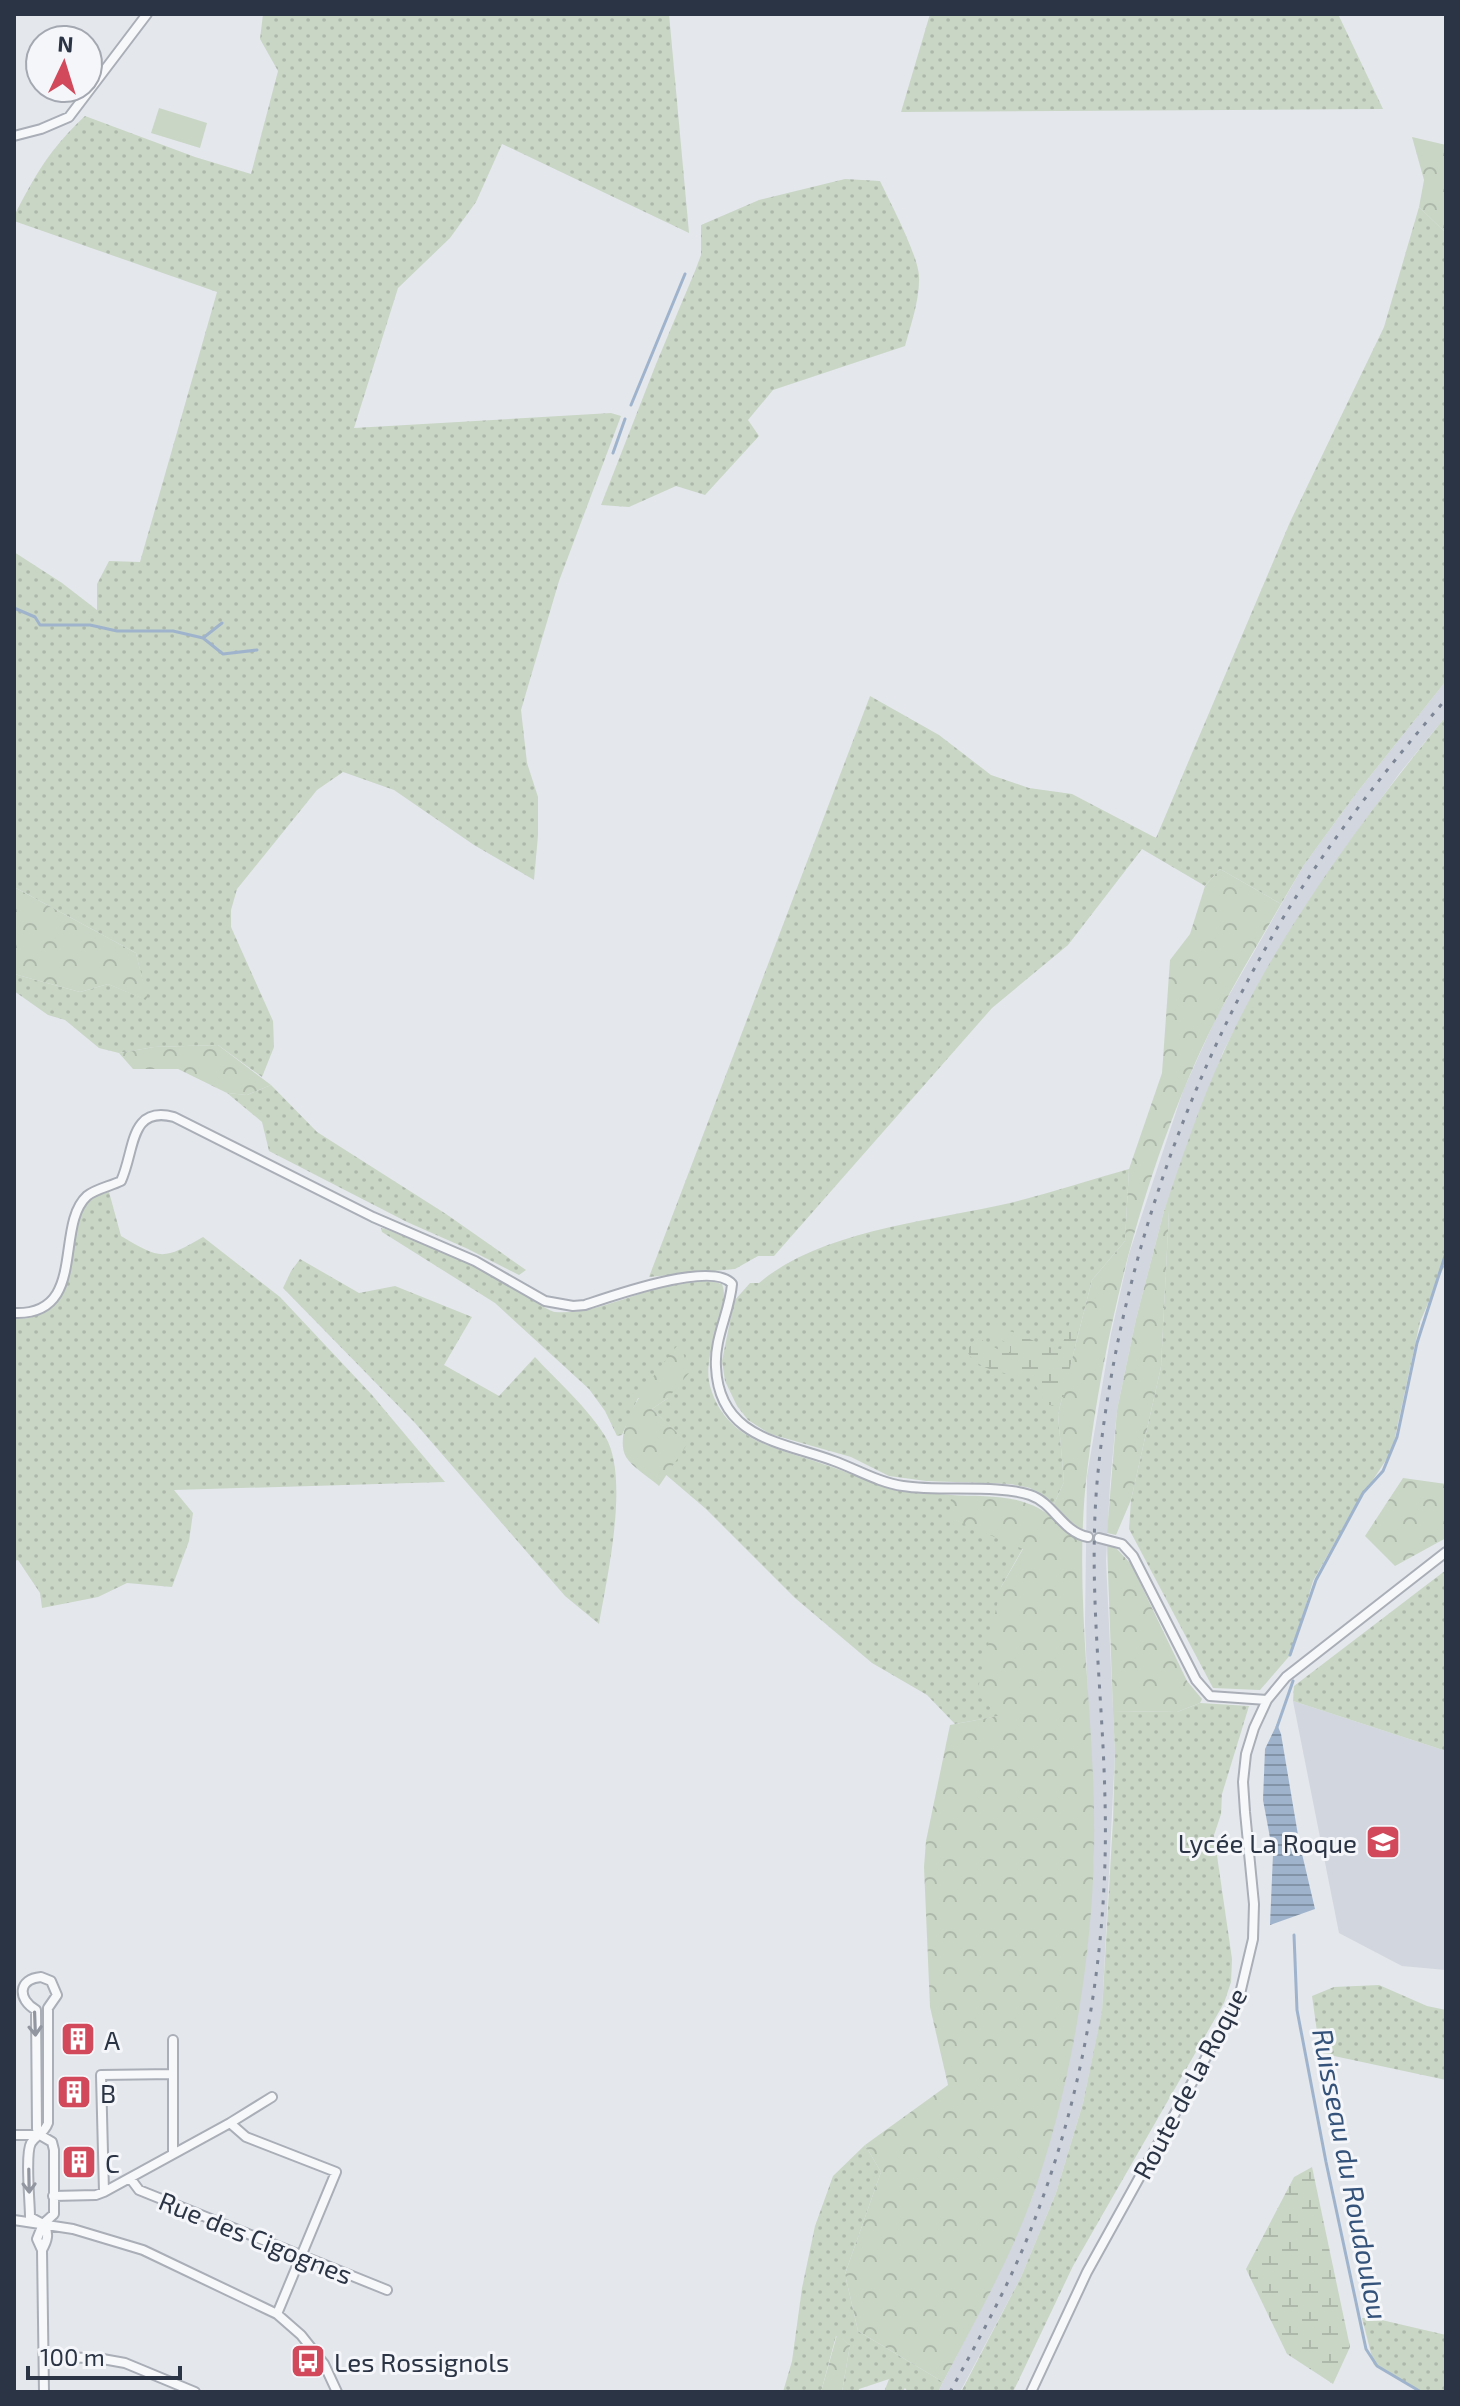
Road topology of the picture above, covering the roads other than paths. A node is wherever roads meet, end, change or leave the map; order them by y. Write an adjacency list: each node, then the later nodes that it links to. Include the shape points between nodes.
1 (147, 14): 2 (street, via 69,117)
2 (14, 136)
3 (14, 1313): 4 (street, via 36,1311 55,1296 63,1281 75,1215 87,1196 121,1181 136,1132 148,1116 158,1113 475,1261 545,1301 585,1305 682,1279 712,1274 728,1279 732,1292 715,1366 729,1410 746,1428 769,1442 900,1486 1030,1495 1075,1534)
4 (1088, 1537)
5 (1099, 1538): 7 (street, via 1122,1544 1133,1556 1196,1680 1210,1696)
6 (1446, 1552): 7 (street, Route de la Roque, via 1304,1662)
7 (1267, 1700): 28 (street, Route de la Roque, via 1246,1754 1243,1782 1254,1904 1253,1939 1239,1998 1087,2272)
8 (19, 1986): 14 (street, one-way to 14, via 24,2002 36,2010); 14 (street, via 35,1977 47,1978 57,1995 48,2008 48,2123)
9 (173, 2040): 10 (street)
10 (173, 2074): 15 (street); 17 (street, via 101,2075)
11 (272, 2097): 12 (street)
12 (230, 2123): 15 (street); 21 (street, via 246,2137 336,2172)
13 (14, 2135): 14 (street)
14 (40, 2135): 18 (street, via 52,2142); 20 (street, one-way to 20, via 30,2144 30,2217)
15 (173, 2154): 16 (street)
16 (130, 2178): 17 (street); 21 (street, Rue des Cigognes, via 139,2190)
17 (104, 2192): 18 (street)
18 (53, 2196): 20 (street, via 54,2214)
19 (14, 2220): 20 (street)
20 (43, 2224): 23 (street, via 143,2250); 24 (street)
21 (303, 2256): 22 (street, Rue des Cigognes); 23 (street)
22 (387, 2290)
23 (277, 2314): 27 (street, via 324,2364)
24 (44, 2357): 25 (street); 26 (street, via 125,2363)
25 (44, 2392)
26 (195, 2392)
27 (337, 2392)
28 (1031, 2392)

